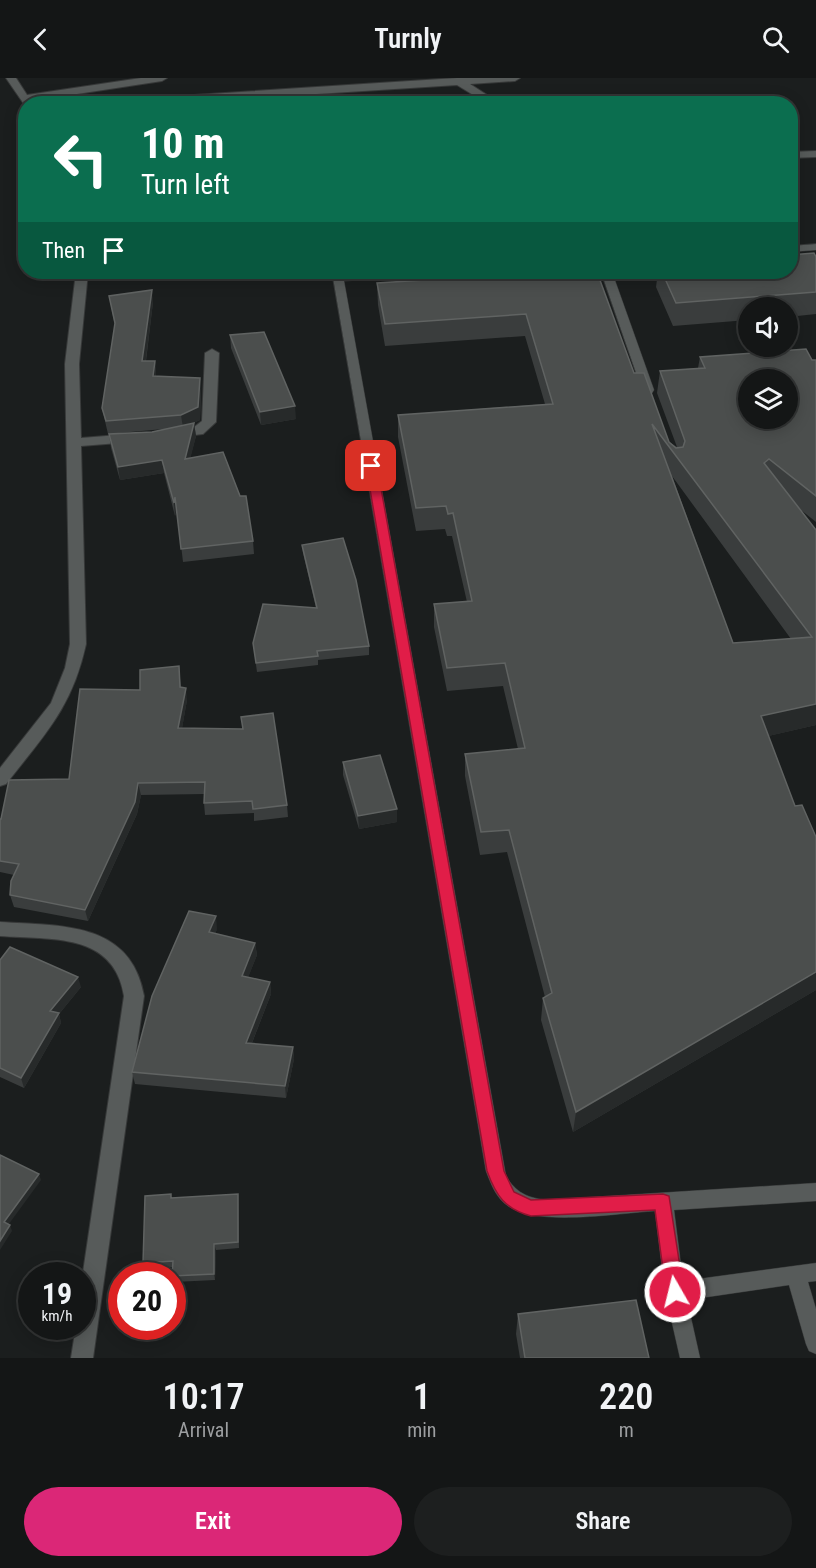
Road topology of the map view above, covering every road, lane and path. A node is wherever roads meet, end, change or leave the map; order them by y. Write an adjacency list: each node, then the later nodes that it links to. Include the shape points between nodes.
1 (11, 78): 5 (street)
2 (162, 78): 6 (street)
3 (516, 78): 4 (street)
4 (457, 80): 7 (street); 8 (street)
5 (23, 96)
6 (56, 96)
7 (220, 96)
8 (483, 96)
9 (816, 154): 10 (street)
10 (798, 155)
11 (816, 247): 12 (lane)
12 (798, 248)
13 (81, 279): 18 (street, via 72,364)
14 (339, 279): 22 (lane, via 495,1171 508,1197 531,1208)
15 (609, 279): 17 (lane)
16 (212, 354): 18 (street, via 209,422 204,428 196,432)
17 (652, 400)
18 (72, 443): 19 (street, via 78,644 72,674 48,723)
19 (0, 780)
20 (0, 929): 27 (street, via 90,940 107,946 122,960 134,996)
21 (816, 1192): 22 (lane)
22 (663, 1202): 25 (lane)
23 (816, 1272): 24 (lane)
24 (796, 1275): 25 (lane); 26 (lane)
25 (675, 1292): 28 (lane)
26 (816, 1344)
27 (82, 1358)
28 (690, 1358)

